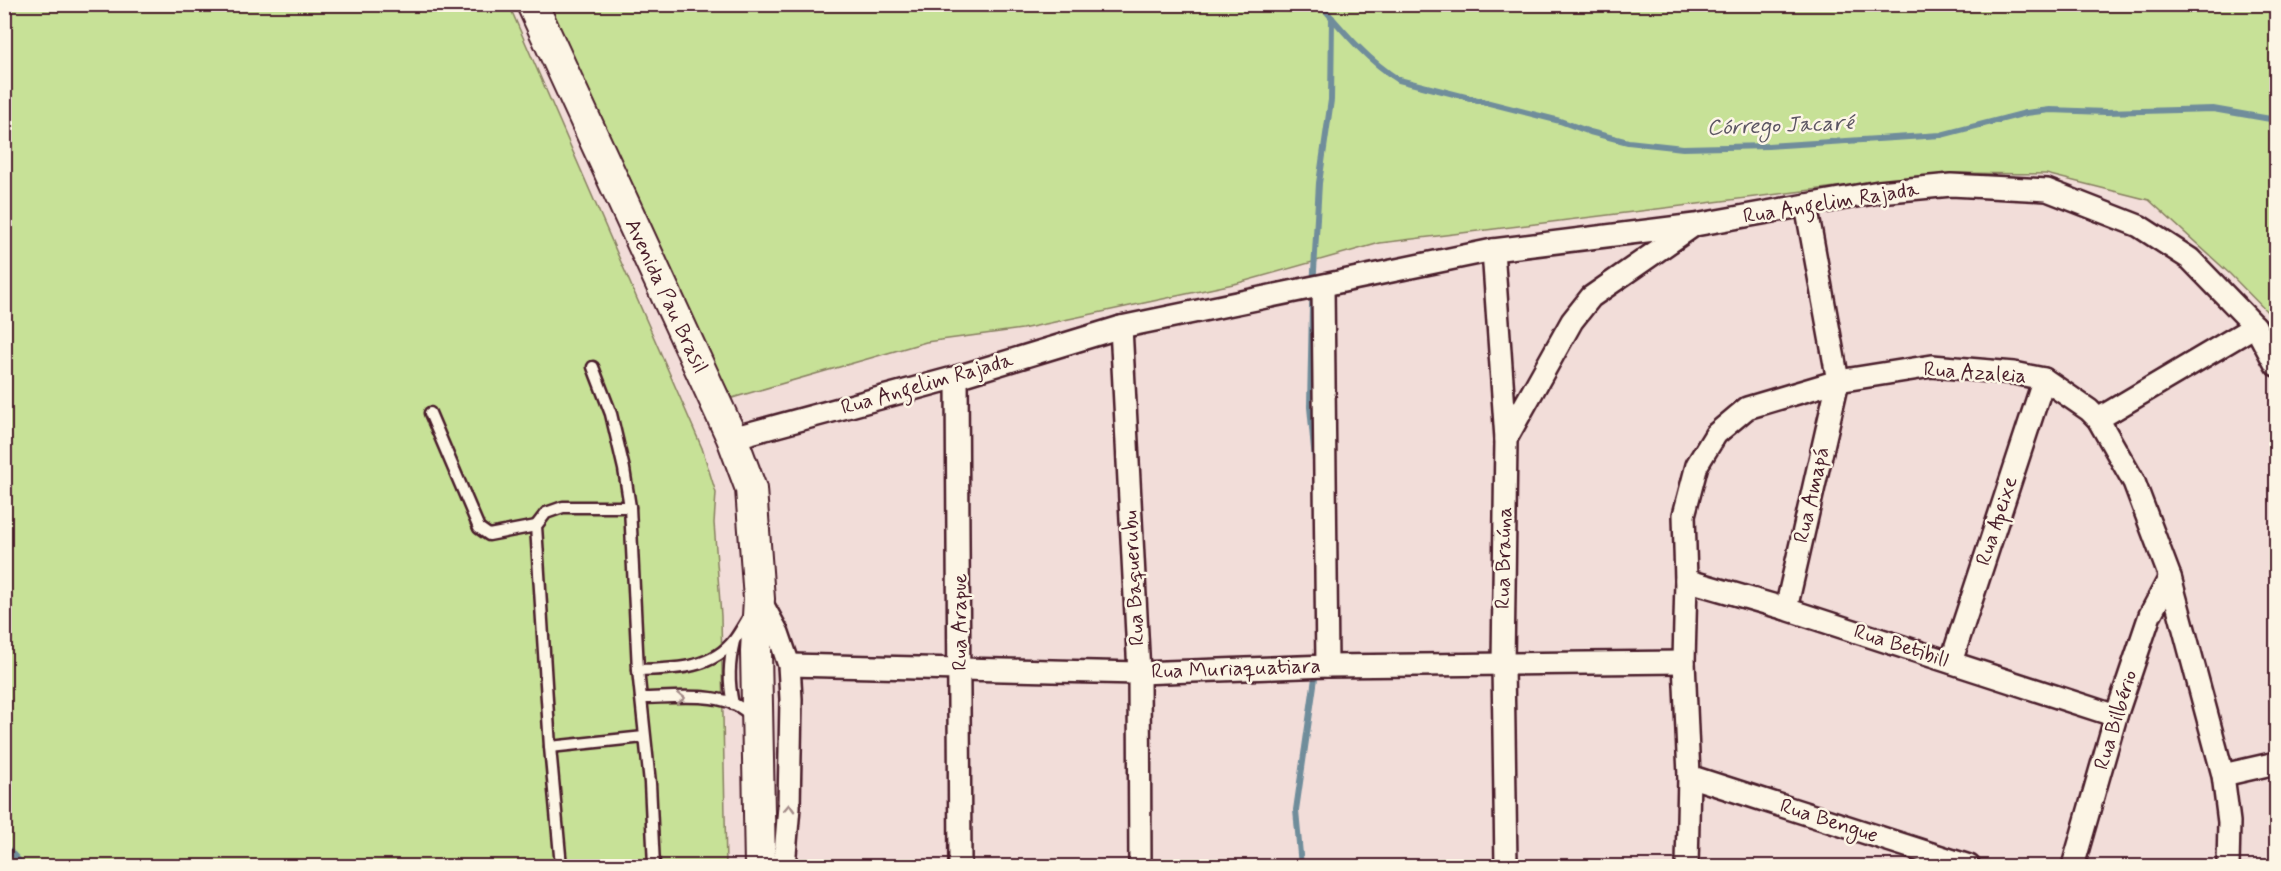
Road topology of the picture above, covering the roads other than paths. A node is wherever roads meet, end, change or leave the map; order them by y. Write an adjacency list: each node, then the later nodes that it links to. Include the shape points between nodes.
1 (532, 4): 15 (main road, Avenida Pau Brasil)
2 (1806, 205): 3 (street, Rua Angelim Rajada); 6 (street, Rua Angelim Rajada, via 1951,185 2048,190 2139,226 2190,259); 12 (street)
3 (1695, 225): 4 (street, Rua Angelim Rajada); 16 (street, via 1591,297 1572,321)
4 (1493, 250): 5 (street, Rua Angelim Rajada); 16 (street, Rua Braúna)
5 (1314, 288): 7 (street, Rua Angelim Rajada); 28 (street)
6 (2255, 326): 8 (street, Rua Angelim Rajada); 14 (street)
7 (1121, 327): 10 (street, Rua Angelim Rajada); 31 (street, Rua Baquerubu)
8 (2277, 365)
9 (594, 368): 17 (lane, via 611,414)
10 (957, 377): 15 (street, Rua Angelim Rajada); 29 (street, Rua Arapue)
11 (2044, 379): 12 (street, Rua Azaleia, via 1932,366); 14 (street, Rua Azaleia); 25 (street, Rua Apeixe)
12 (1838, 381): 20 (street, Rua Azaleia, via 1747,408 1716,434 1697,465 1684,515); 22 (street, Rua Amapá)
13 (430, 413): 18 (lane, via 478,528 489,536)
14 (2098, 419): 19 (street, Rua Azaleia, via 2134,482)
15 (732, 438): 21 (main road, Avenida Pau Brasil, via 751,489)
16 (1506, 439): 27 (street, Rua Braúna)
17 (630, 507): 18 (lane, via 563,507 546,513); 30 (lane)
18 (536, 526): 37 (lane)
19 (2170, 577): 34 (street, Rua Bilbério, via 2150,615); 39 (street, Rua Azaleia)
20 (1686, 580): 22 (street, Rua Betibill); 24 (street, Rua Azaleia)
21 (759, 599): 23 (lane); 26 (street, Avenida Pau Brasil, via 778,633); 35 (main road, Avenida Pau Brasil)
22 (1786, 609): 25 (street, Rua Betibill)
23 (734, 641): 30 (lane, via 710,661 681,668); 33 (lane, via 729,665)
24 (1684, 662): 27 (street, Rua Muriaquatiara); 40 (street, Rua Azaleia)
25 (1951, 662): 34 (street, Rua Betibill)
26 (789, 665): 29 (street, Rua Muriaquatiara); 44 (street, Avenida Pau Brasil, one-way to 26, via 789,807)
27 (1503, 665): 28 (street, Rua Muriaquatiara); 47 (street, Rua Braúna)
28 (1317, 666): 31 (street, Rua Muriaquatiara)
29 (960, 669): 31 (street, Rua Muriaquatiara); 45 (street, Rua Arapue)
30 (638, 670): 32 (lane)
31 (1139, 673): 46 (street, Rua Baquerubu)
32 (641, 698): 33 (lane, one-way to 33, via 720,698); 36 (lane)
33 (733, 704): 35 (lane, via 745,709)
34 (2116, 716): 50 (street, Rua Bilbério)
35 (758, 727): 43 (main road, Avenida Pau Brasil)
36 (644, 737): 37 (lane); 42 (lane)
37 (550, 747): 41 (lane)
38 (2277, 763): 39 (street)
39 (2223, 775): 51 (street, Rua Azaleia, via 2229,822)
40 (1689, 776): 48 (street, Rua Azaleia); 49 (street, Rua Bengue)
41 (561, 867)
42 (654, 867)
43 (760, 867)
44 (784, 867)
45 (960, 867)
46 (1140, 867)
47 (1506, 867)
48 (1687, 867)
49 (1969, 867)
50 (2073, 867)
51 (2228, 867)

